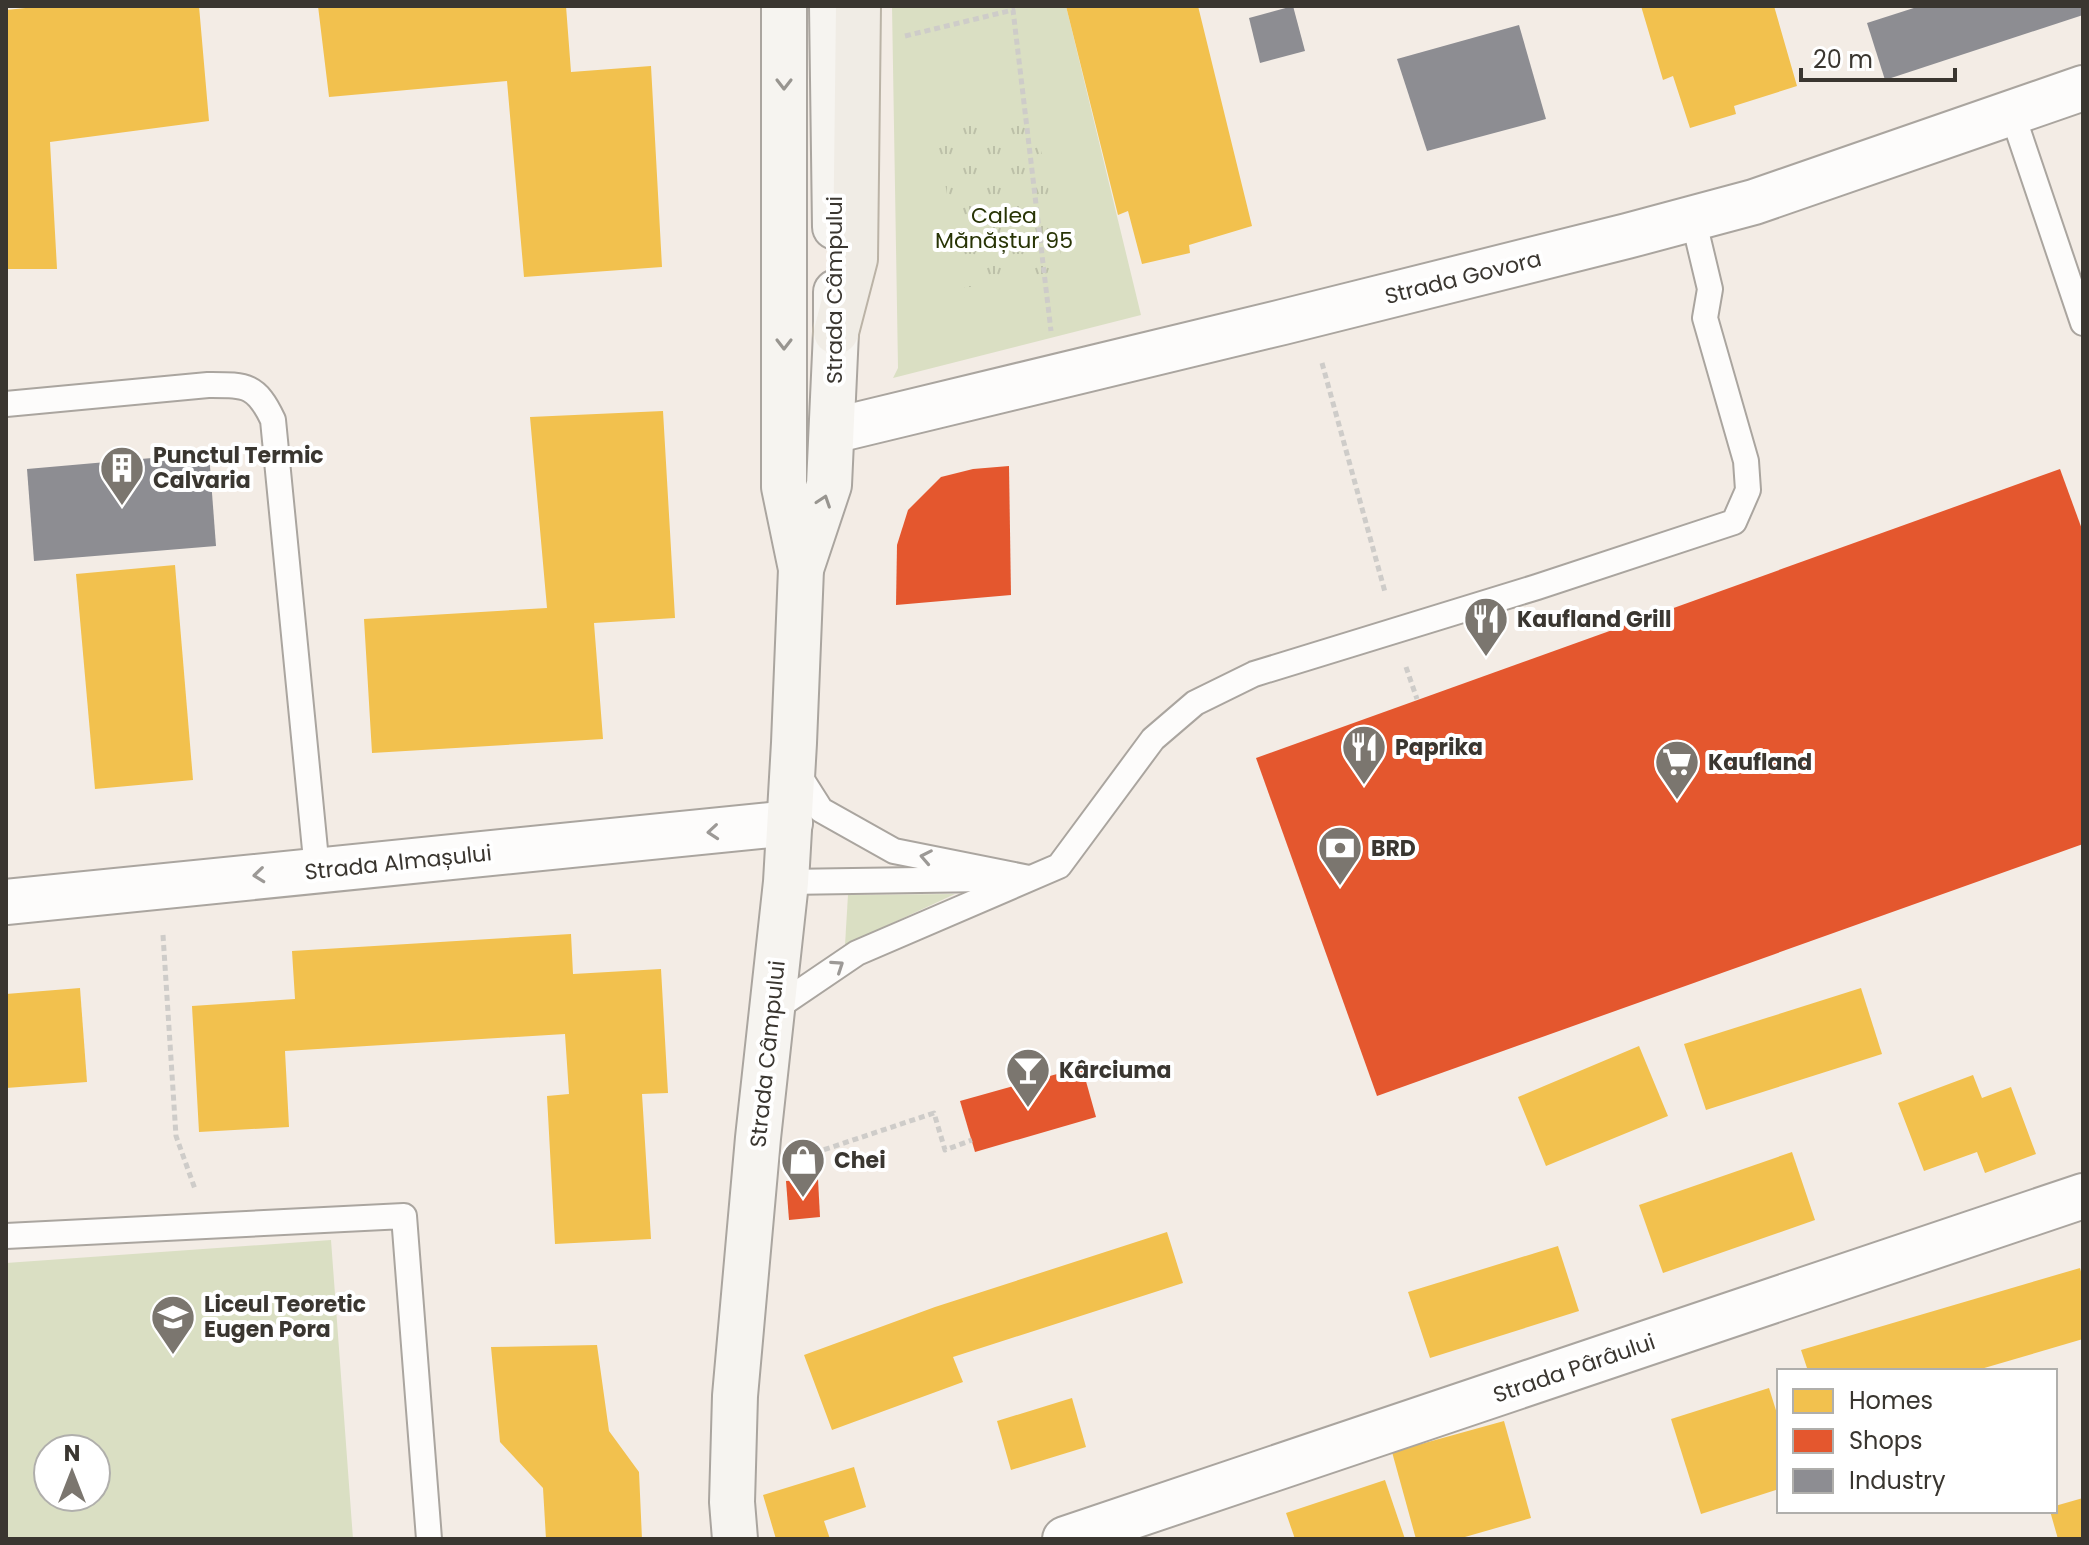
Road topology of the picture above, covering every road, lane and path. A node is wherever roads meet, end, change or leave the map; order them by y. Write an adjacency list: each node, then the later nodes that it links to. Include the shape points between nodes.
1 (784, 6): 15 (main road, Strada Câmpului, one-way to 15, via 784,487)
2 (832, 6): 10 (main road, Strada Câmpului)
3 (858, 6): 10 (main road, via 855,259)
4 (1013, 8): 5 (path); 11 (path)
5 (892, 39)
6 (2083, 88): 7 (street, Strada Govora)
7 (2012, 113): 8 (street, Strada Govora); 9 (lane)
8 (1693, 218): 14 (street, Strada Govora); 16 (lane, via 1710,289 1705,318 1746,461 1748,490 1734,522)
9 (2083, 323)
10 (836, 332): 14 (main road, Strada Câmpului)
11 (1053, 343)
12 (1321, 359): 16 (path)
13 (6, 404): 20 (lane, via 208,385 252,389 264,401 273,420)
14 (832, 431): 15 (main road, Strada Câmpului, one-way to 14, via 829,485)
15 (801, 569): 18 (main road, Strada Câmpului)
16 (1396, 630): 17 (path); 21 (lane, via 1254,674 1195,703 1153,739 1059,866)
17 (1417, 699)
18 (793, 766): 19 (main road, Strada Câmpului); 21 (lane, one-way to 18, via 894,851 821,810)
19 (790, 823): 20 (street, Strada Almașului, one-way to 20); 22 (main road, Strada Câmpului)
20 (317, 870): 23 (street, Strada Almașului, one-way to 23)
21 (1029, 878): 22 (lane); 25 (lane, one-way to 21, via 857,953)
22 (786, 882): 25 (main road, Strada Câmpului)
23 (159, 886): 24 (street, Strada Almașului); 29 (path, via 176,1136 193,1187)
24 (6, 902)
25 (773, 1010): 32 (main road, Strada Câmpului, via 735,1396)
26 (972, 1140): 27 (path, via 945,1150 934,1113)
27 (802, 1157)
28 (2083, 1196): 33 (street, Strada Pârâului)
29 (222, 1225): 30 (lane); 31 (lane, via 404,1216)
30 (6, 1236)
31 (429, 1539)
32 (735, 1539)
33 (1065, 1539)

